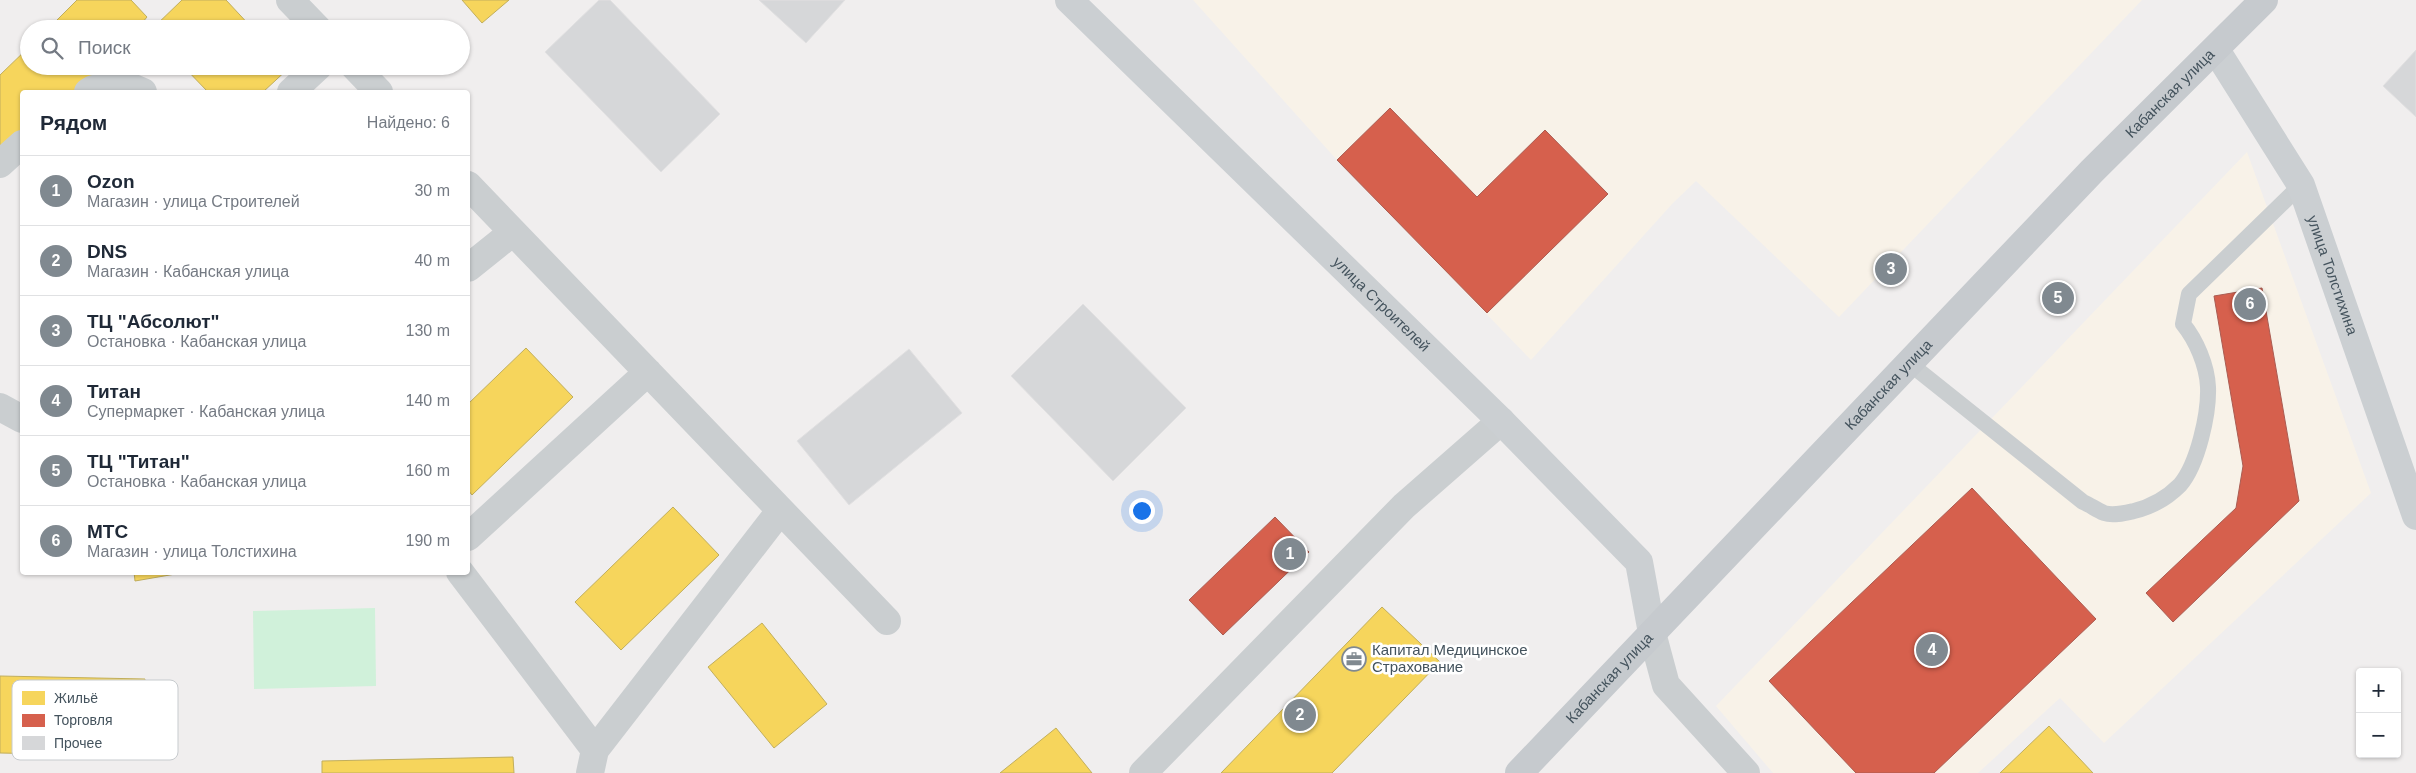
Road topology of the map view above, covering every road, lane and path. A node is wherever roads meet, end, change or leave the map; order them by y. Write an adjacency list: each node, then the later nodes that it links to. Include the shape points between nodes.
1 (290, 0): 4 (street)
2 (1068, 0): 22 (street, улица Строителей)
3 (2264, 0): 5 (main road, Кабанская улица)
4 (309, 20)
5 (2216, 50): 14 (street, улица Толстихина); 18 (main road, Кабанская улица, via 2086,178)
6 (309, 75): 10 (street)
7 (363, 75): 11 (street)
8 (91, 90): 9 (street, via 124,84)
9 (138, 90)
10 (293, 90)
11 (377, 90)
12 (20, 146): 13 (street)
13 (0, 164)
14 (2301, 185): 18 (lane, via 2189,294 2183,324 2195,339 2202,363 2208,384 2208,411 2202,435 2180,484 2165,498 2142,509 2105,513 2083,502); 24 (street, улица Толстихина)
15 (470, 187): 16 (street)
16 (513, 232): 17 (street); 19 (street)
17 (470, 266)
18 (1909, 363): 28 (main road, Кабанская улица)
19 (648, 372): 23 (street); 25 (street)
20 (0, 407): 21 (street)
21 (20, 418)
22 (1501, 421): 28 (street, улица Строителей, via 1639,562); 30 (street, via 1404,506)
23 (780, 511): 27 (street); 29 (street)
24 (2416, 516)
25 (470, 535)
26 (462, 575): 29 (street)
27 (887, 621)
28 (1652, 633): 31 (main road, Кабанская улица); 32 (street, via 1666,685)
29 (592, 762)
30 (1143, 773)
31 (1519, 773)
32 (1746, 773)

